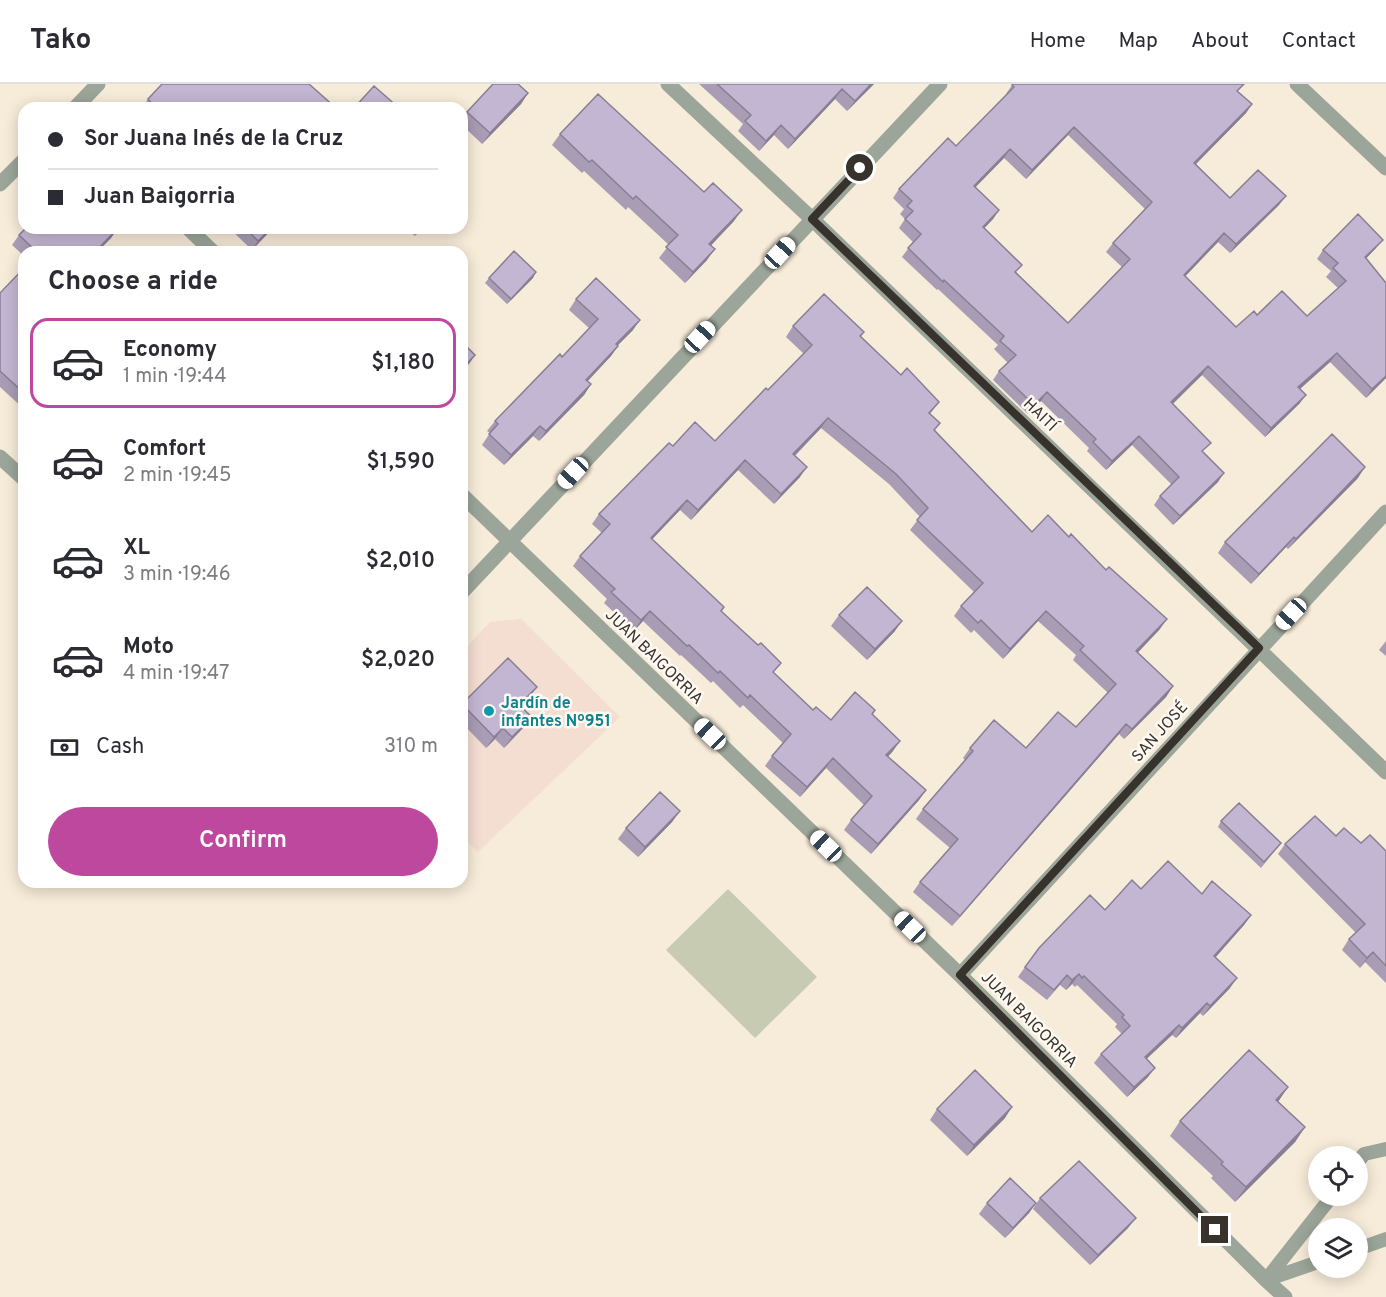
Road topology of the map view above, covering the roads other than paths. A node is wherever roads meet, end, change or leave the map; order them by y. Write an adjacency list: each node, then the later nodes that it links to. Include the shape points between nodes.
1 (98, 84): 5 (street)
2 (668, 84): 9 (street, HAITÍ)
3 (940, 84): 9 (street)
4 (1297, 84): 7 (street)
5 (81, 102)
6 (18, 166): 8 (street)
7 (1386, 168)
8 (0, 184)
9 (812, 219): 16 (street); 18 (street, HAITÍ)
10 (194, 234): 11 (street)
11 (207, 246)
12 (0, 457): 13 (street)
13 (18, 474)
14 (468, 501): 16 (street, JUAN BAIGORRIA)
15 (1386, 512): 18 (street, SAN JOSÉ)
16 (509, 541): 17 (street); 20 (street, JUAN BAIGORRIA)
17 (468, 585)
18 (1259, 648): 19 (street, HAITÍ); 20 (street, SAN JOSÉ)
19 (1386, 772)
20 (960, 975): 27 (street, JUAN BAIGORRIA)
21 (1386, 1149): 22 (lane)
22 (1368, 1153)
23 (1324, 1206): 27 (lane)
24 (1386, 1239): 25 (lane)
25 (1368, 1245)
26 (1308, 1265): 27 (lane)
27 (1266, 1280): 28 (street, JUAN BAIGORRIA)
28 (1285, 1297)

